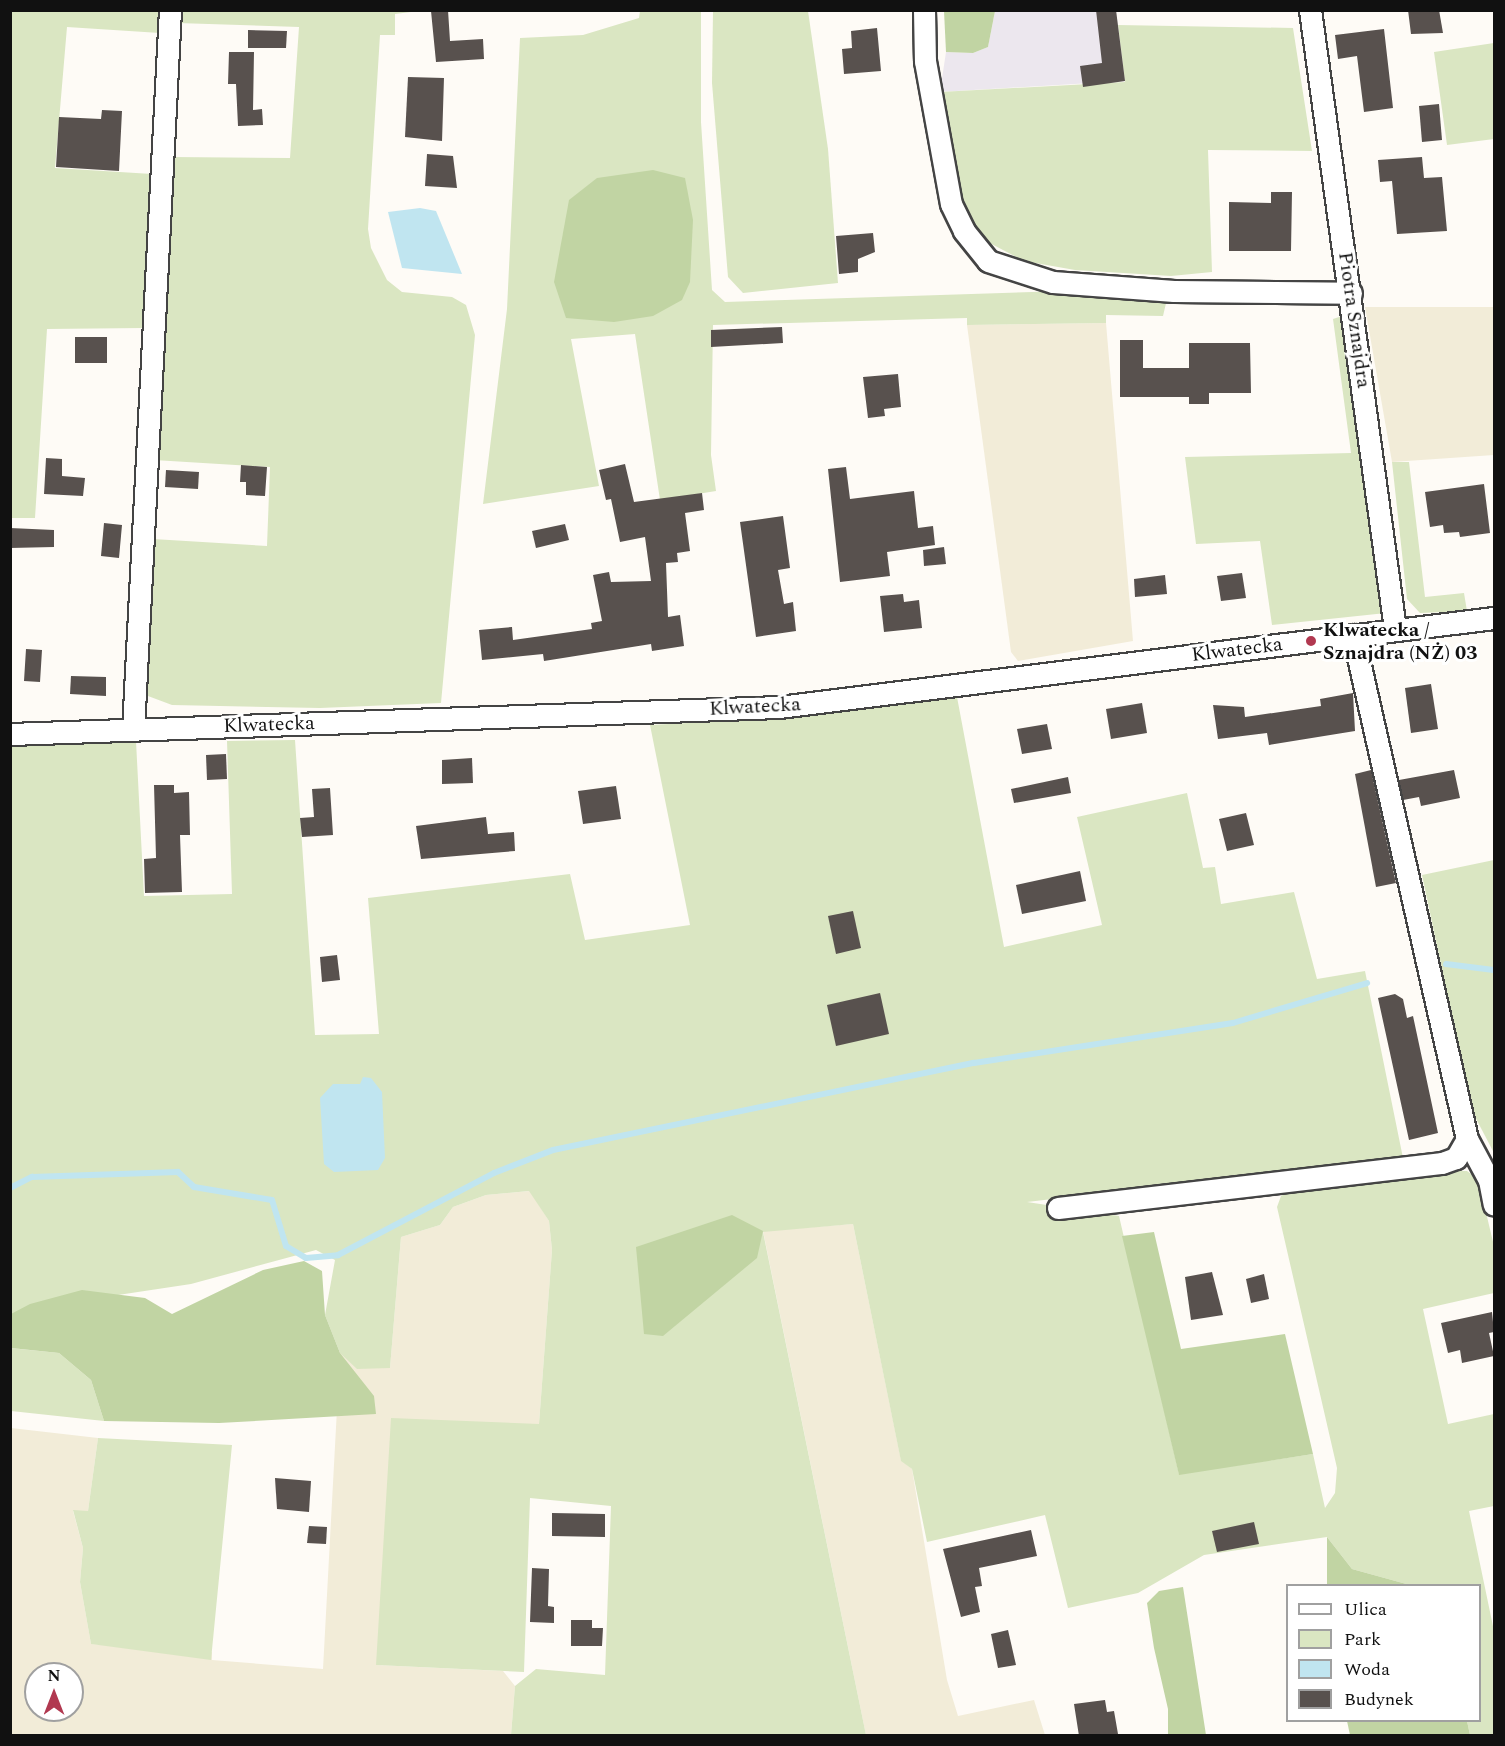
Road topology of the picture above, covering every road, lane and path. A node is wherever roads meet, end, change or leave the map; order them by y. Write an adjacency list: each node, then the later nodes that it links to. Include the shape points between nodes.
1 (170, 10): 8 (street)
2 (924, 10): 4 (street, via 925,61 951,204 964,231 988,261 1053,282 1174,291)
3 (1310, 10): 4 (street, Piotra Sznajdra)
4 (1351, 293): 6 (street, Piotra Sznajdra)
5 (1494, 618): 6 (street, Klwatecka)
6 (1395, 629): 7 (street, Klwatecka)
7 (1353, 635): 8 (street, Klwatecka, via 778,707); 10 (street)
8 (133, 730): 9 (street, Klwatecka)
9 (10, 734)
10 (1467, 1139): 11 (street, via 1489,1180); 12 (street, via 1456,1158 1442,1163)
11 (1494, 1205)
12 (1058, 1208)

